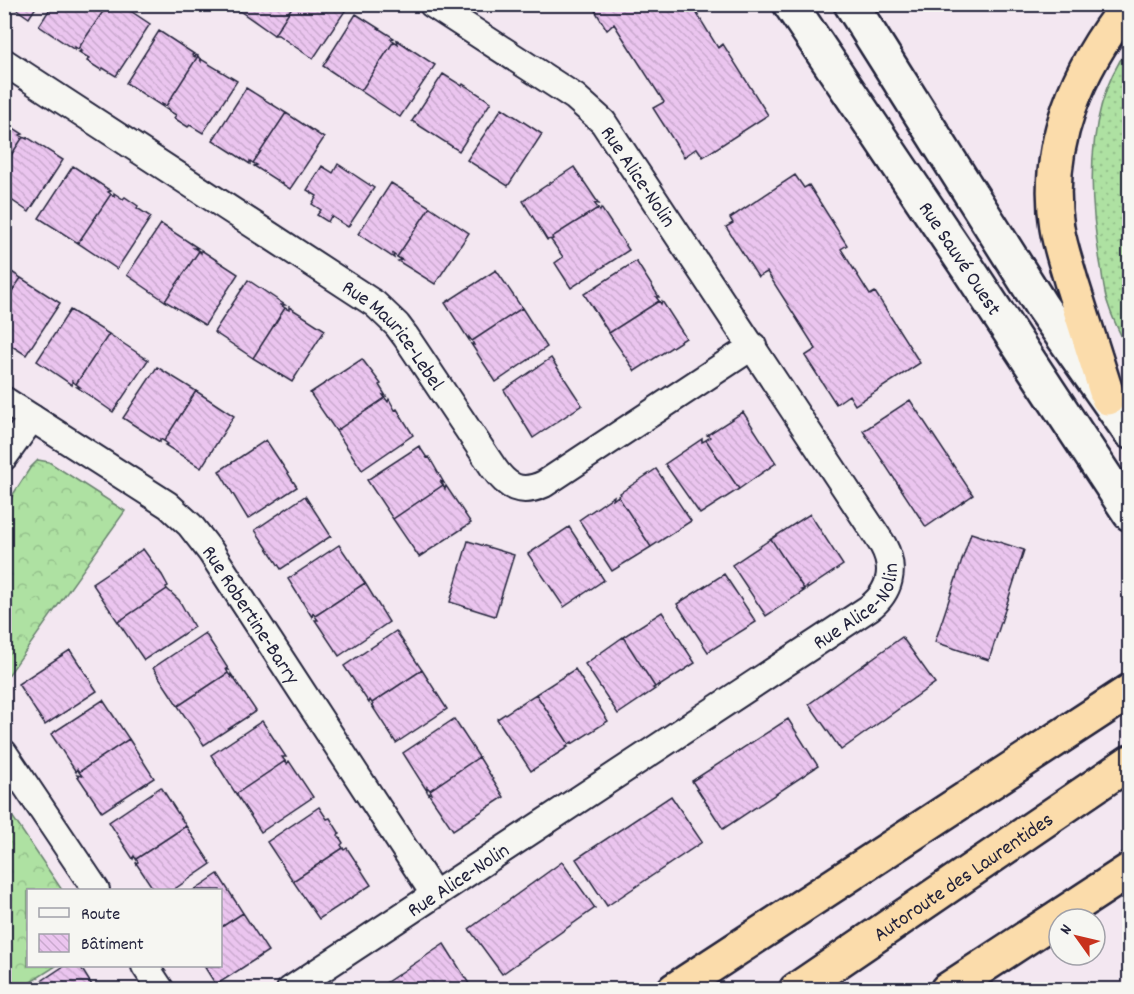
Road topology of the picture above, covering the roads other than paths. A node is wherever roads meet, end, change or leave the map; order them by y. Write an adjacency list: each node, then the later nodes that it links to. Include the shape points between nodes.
1 (432, 4): 5 (street, Rue Alice-Nolin)
2 (790, 4): 13 (main road, Rue Sauvé Ouest)
3 (851, 4): 8 (main road, Rue Sauvé Ouest, via 1042,307)
4 (1129, 4): 8 (highway, via 1105,36 1075,91 1059,146 1054,185 1063,255)
5 (466, 13): 7 (street, Rue Alice-Nolin, via 603,122)
6 (4, 62): 7 (street, Rue Maurice-Lebel, via 375,304 397,325 493,467 513,486 525,489 544,484)
7 (753, 346): 19 (street, Rue Alice-Nolin, via 883,545 890,567 886,590 869,608)
8 (1108, 398): 11 (main road, Rue Sauvé Ouest)
9 (4, 400): 10 (street, Rue Robertine-Barry)
10 (32, 418): 12 (street); 19 (street, Rue Robertine-Barry, via 155,496 190,525)
11 (1130, 432)
12 (4, 457)
13 (1130, 514)
14 (1130, 691): 23 (highway)
15 (4, 753): 18 (street)
16 (1130, 762): 24 (highway, Autoroute des Laurentides)
17 (1130, 870): 25 (highway)
18 (95, 889)
19 (434, 894): 22 (street, Rue Alice-Nolin)
20 (146, 967): 21 (street)
21 (161, 990)
22 (290, 990)
23 (674, 990)
24 (796, 990)
25 (947, 990)

